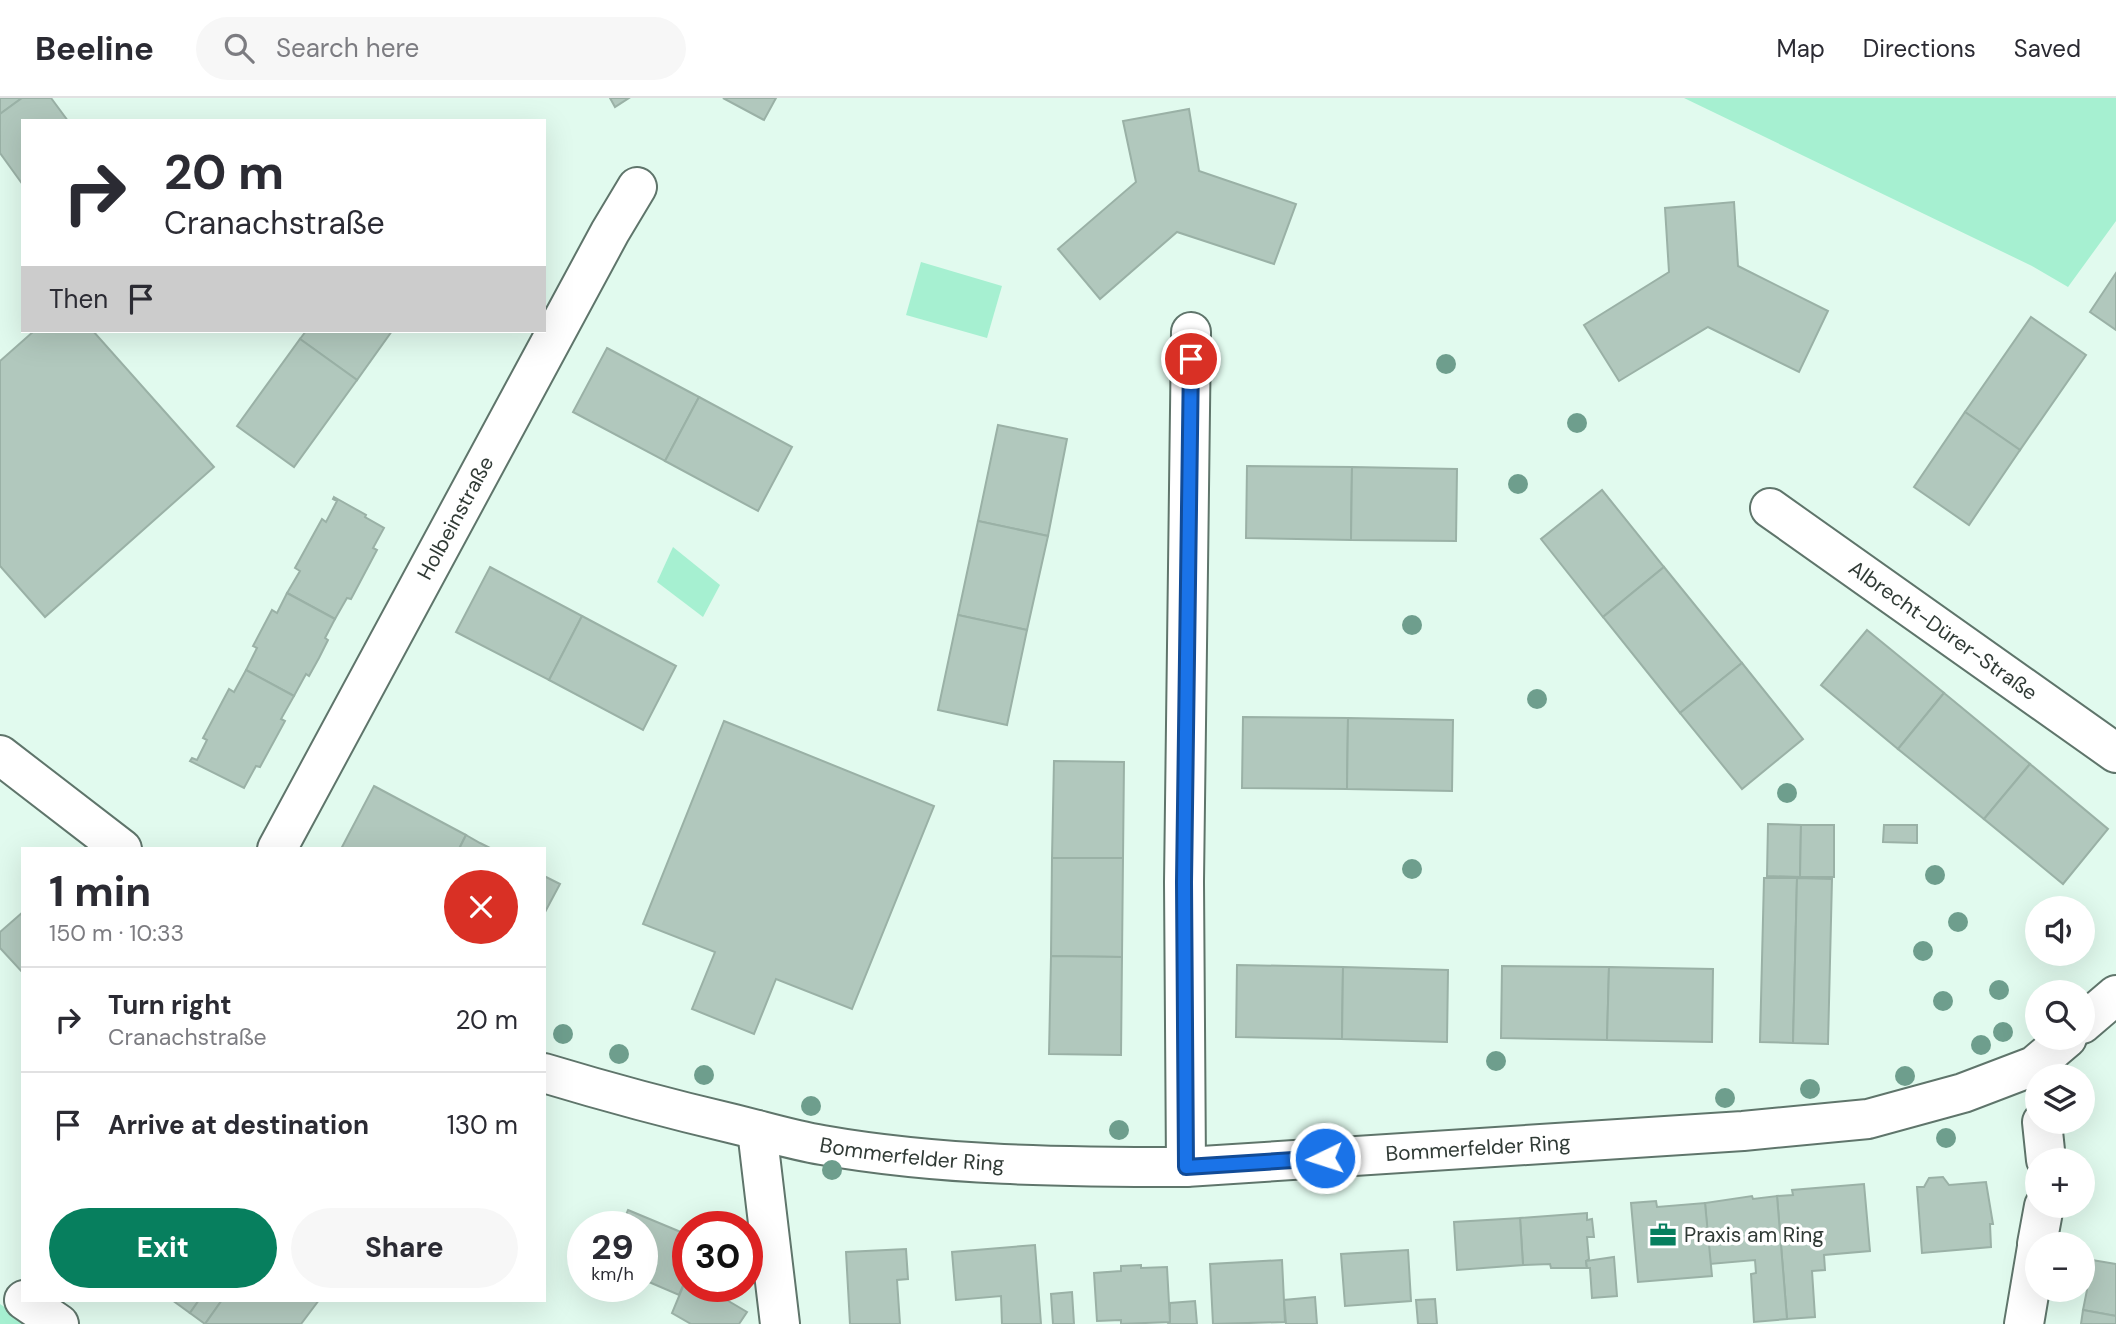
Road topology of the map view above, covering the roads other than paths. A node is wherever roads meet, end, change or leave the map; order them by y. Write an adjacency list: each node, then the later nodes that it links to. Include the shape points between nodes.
1 (637, 187): 7 (street, Holbeinstraße)
2 (1191, 332): 15 (street, via 1184,882)
3 (1770, 508): 4 (street, Albrecht-Dürer-Straße)
4 (2116, 753)
5 (0, 755): 6 (street)
6 (119, 847)
7 (278, 847)
8 (2116, 995): 9 (street)
9 (2095, 1013)
10 (2057, 1050): 11 (street, Bommerfelder Ring)
11 (2046, 1064)
12 (546, 1074): 14 (street, Bommerfelder Ring)
13 (2025, 1079): 15 (street, Bommerfelder Ring, via 1854,1120)
14 (757, 1130): 15 (street, Bommerfelder Ring, via 821,1145 913,1156 1083,1167); 21 (street)
15 (1186, 1167)
16 (0, 1284): 17 (street)
17 (21, 1298)
18 (27, 1302): 20 (street)
19 (2028, 1302): 22 (street)
20 (60, 1324)
21 (780, 1324)
22 (2024, 1324)

